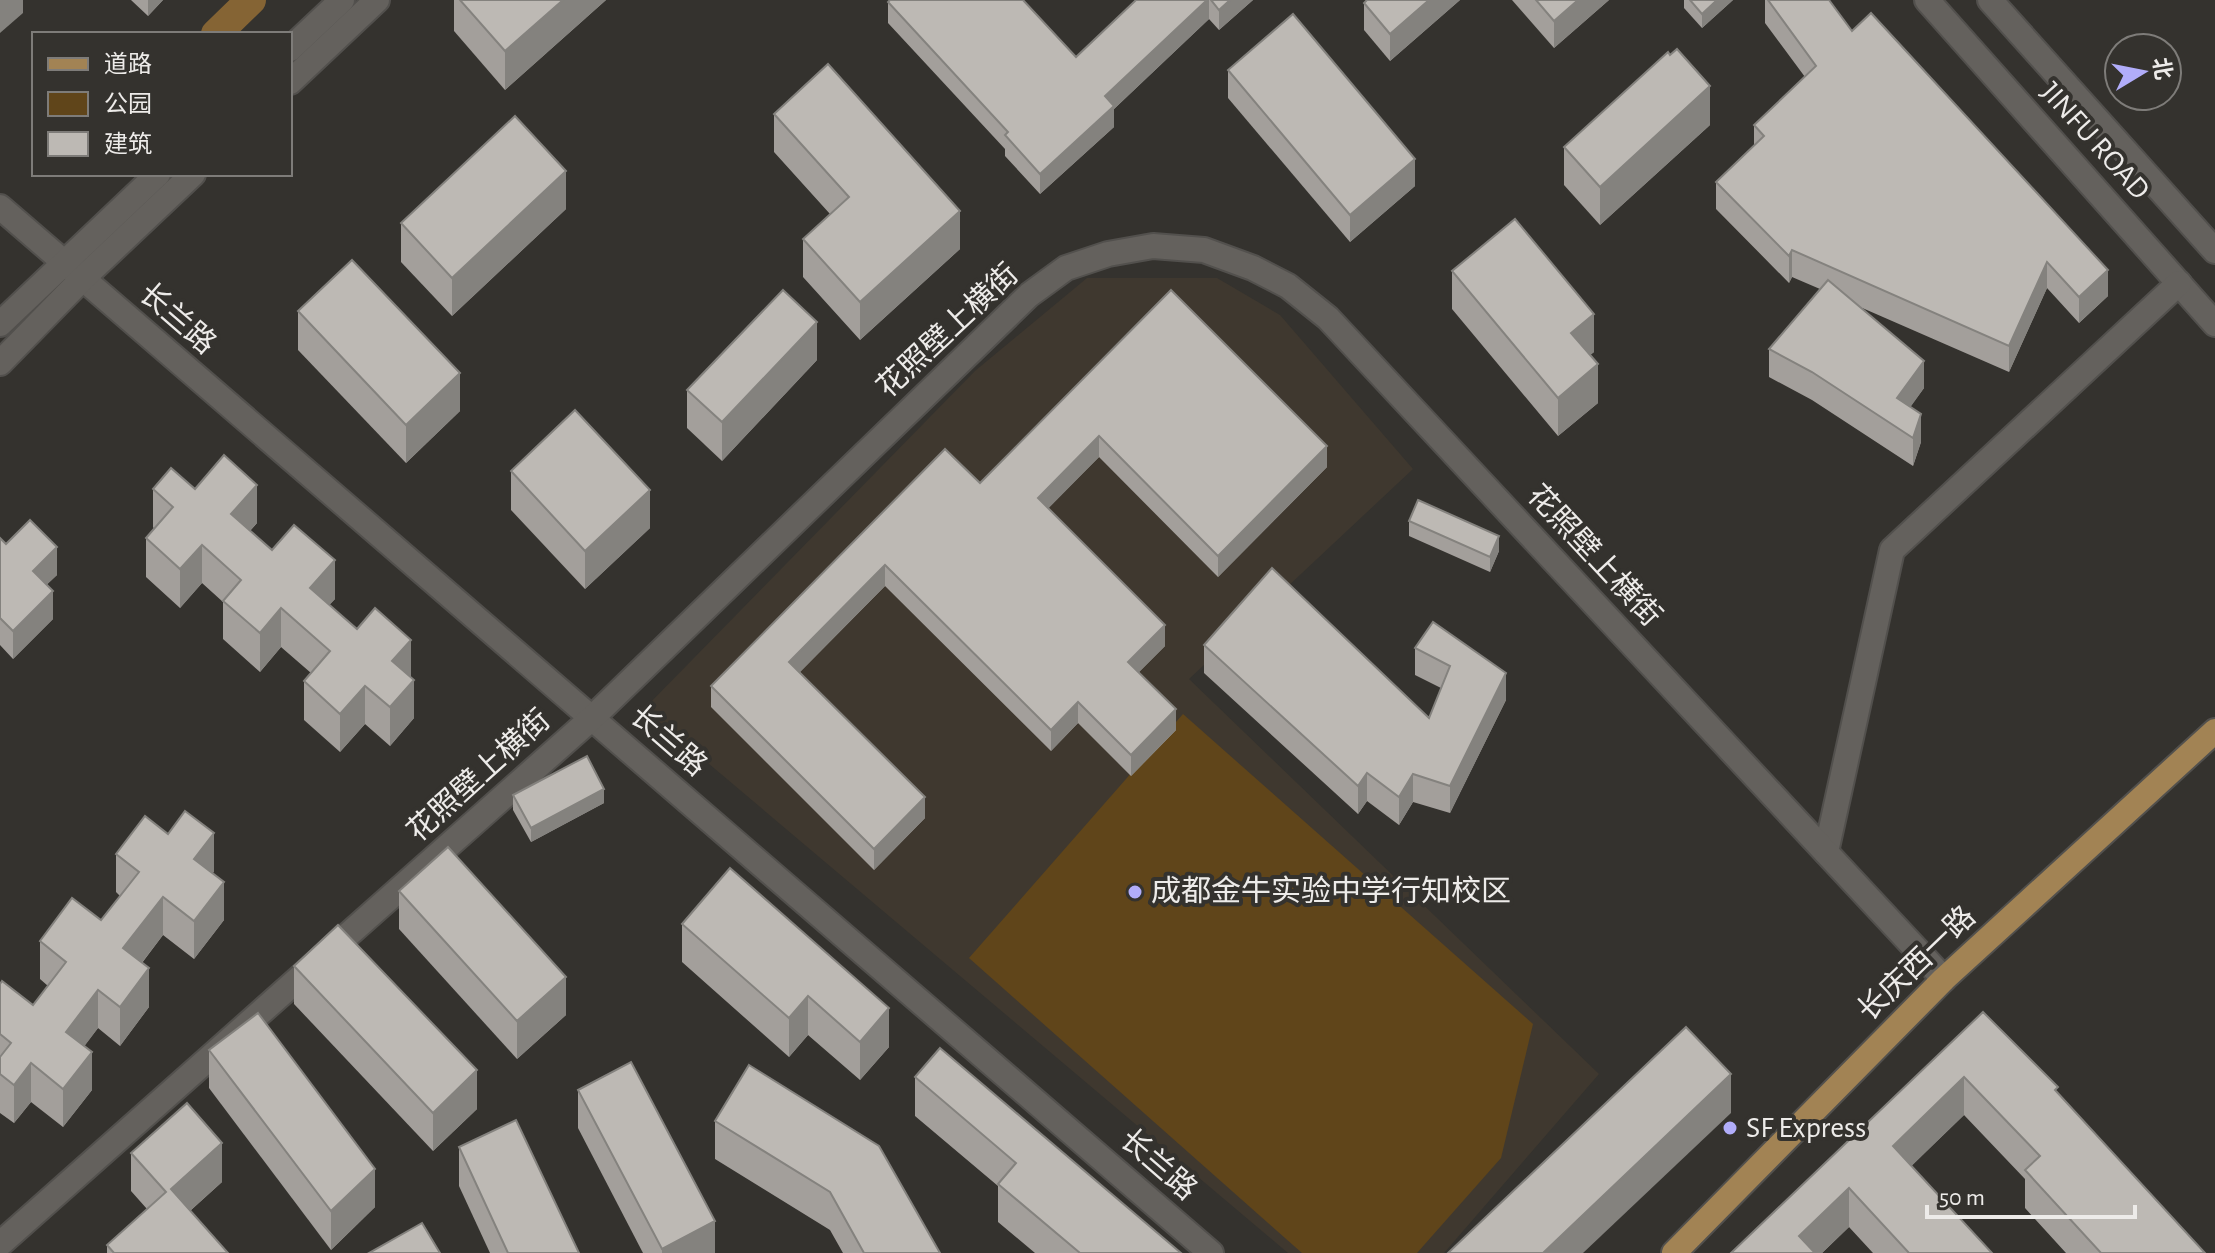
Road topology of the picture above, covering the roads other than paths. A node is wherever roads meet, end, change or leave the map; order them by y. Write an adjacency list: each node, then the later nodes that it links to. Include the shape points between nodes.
1 (342, 0): 5 (street)
2 (377, 0): 6 (street)
3 (1927, 0): 13 (street, JINFU ROAD)
4 (1990, 0): 10 (street, JINFU ROAD)
5 (292, 47)
6 (292, 80)
7 (156, 176): 11 (street)
8 (191, 176): 12 (street)
9 (0, 207): 11 (street, 长兰路)
10 (2215, 251)
11 (65, 261): 12 (street, 长兰路); 14 (street)
12 (82, 279): 16 (street); 17 (street, 长兰路)
13 (2179, 283): 15 (street, JINFU ROAD); 19 (street, via 1892,550)
14 (0, 324)
15 (2215, 324)
16 (0, 363)
17 (592, 718): 19 (street, 花照壁上横街, via 1029,295 1066,268 1108,254 1153,246 1204,250 1288,286 1328,318); 21 (street, 花照壁上横街); 22 (street, 长兰路)
18 (2215, 731): 20 (main road, 长庆西一路)
19 (1826, 852): 20 (street, 花照壁上横街)
20 (1944, 979): 23 (main road, 长庆西一路)
21 (0, 1244)
22 (1211, 1253)
23 (1674, 1253)

